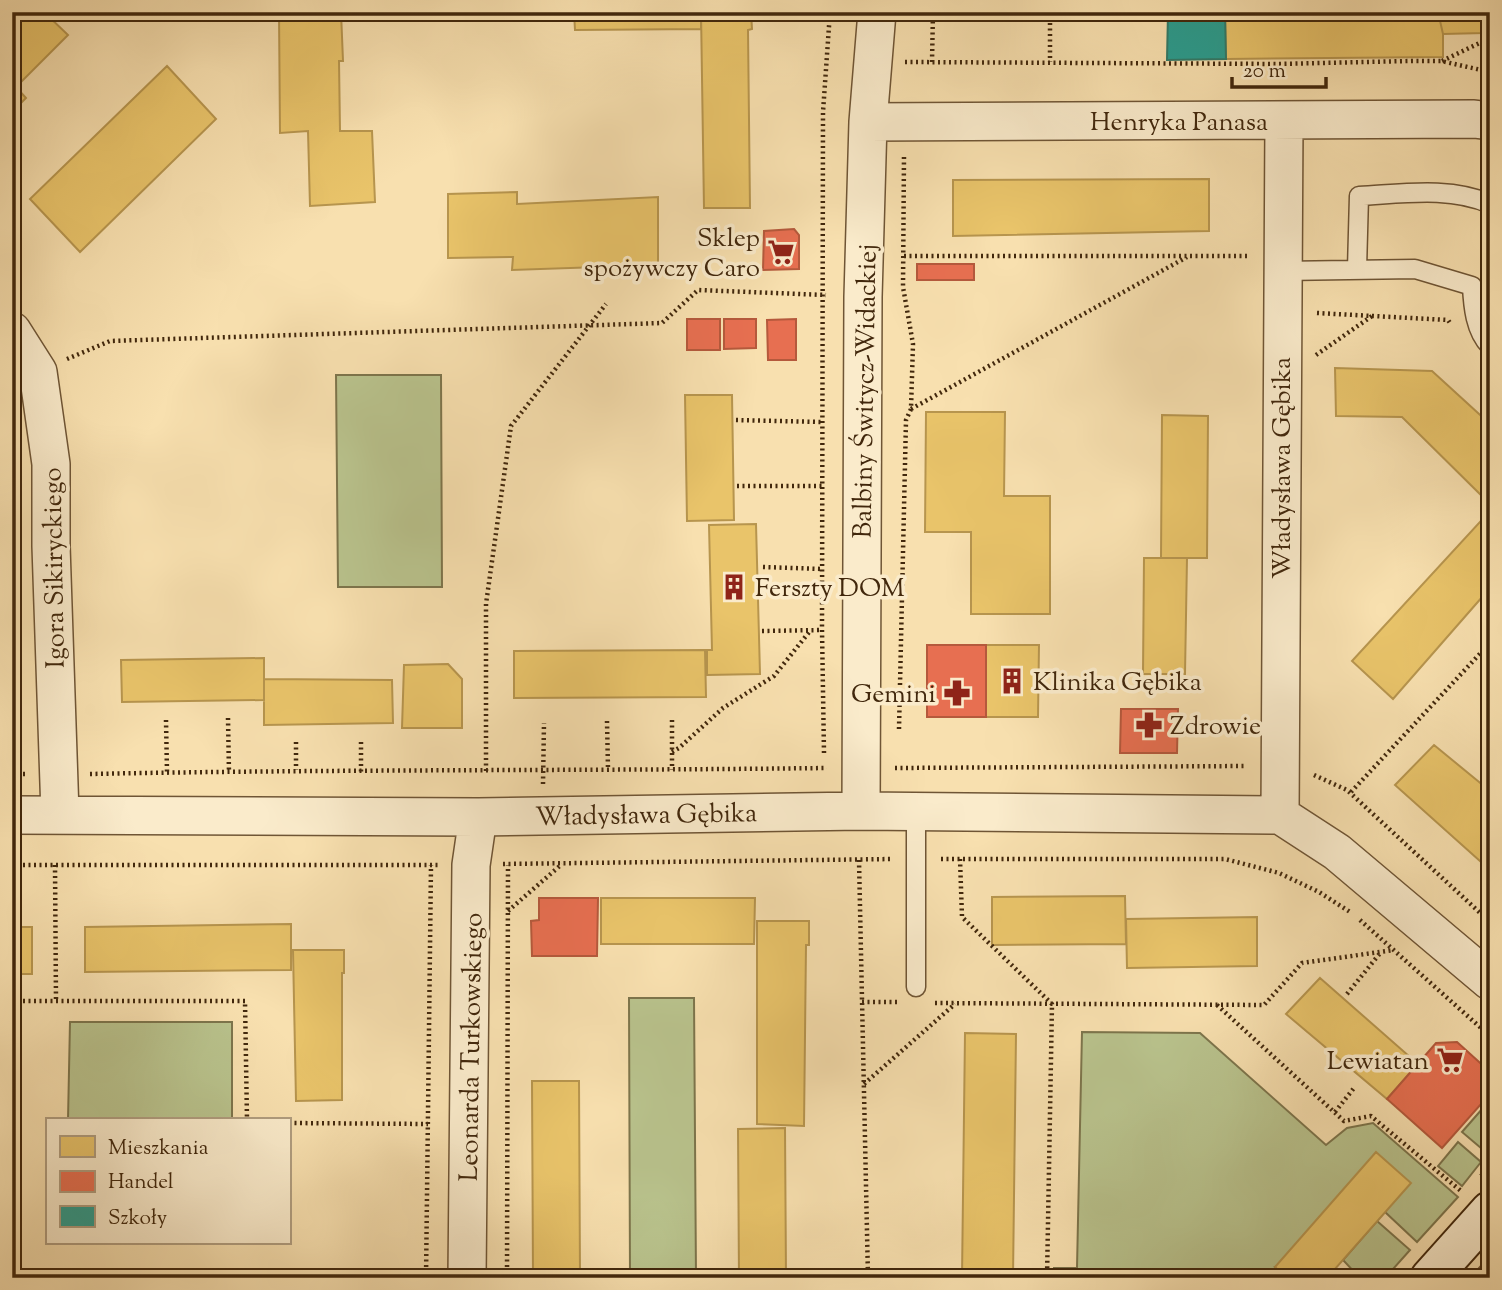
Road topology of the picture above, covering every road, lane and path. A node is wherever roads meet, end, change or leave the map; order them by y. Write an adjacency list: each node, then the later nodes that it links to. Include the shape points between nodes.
1 (830, 12): 21 (path, via 823,112)
2 (877, 12): 13 (street, Balbiny Świtycz-Widackiej)
3 (933, 12): 8 (path)
4 (1050, 12): 9 (path)
5 (1490, 38): 6 (path)
6 (1441, 61): 9 (path); 10 (path)
7 (896, 62): 8 (path)
8 (932, 62): 9 (path)
9 (1050, 62)
10 (1490, 72)
11 (1284, 121): 12 (street, Henryka Panasa); 13 (street, Henryka Panasa); 20 (street, Władysława Gębika)
12 (1490, 121)
13 (868, 122): 53 (street, Balbiny Świtycz-Widackiej)
14 (904, 149): 17 (path)
15 (1490, 204): 19 (lane, via 1433,192 1359,196)
16 (1249, 243): 18 (path, via 1249,256)
17 (904, 256): 18 (path); 32 (path, via 903,287 912,344)
18 (1188, 256): 32 (path)
19 (1357, 269): 20 (lane); 29 (lane, via 1415,269 1472,286 1474,310 1483,339)
20 (1282, 271): 73 (street, Władysława Gębika)
21 (824, 295): 22 (path); 26 (path, via 698,290 662,323); 34 (path)
22 (833, 295)
23 (606, 304): 26 (path)
24 (1309, 313): 25 (path)
25 (1372, 316): 27 (path, via 1448,320); 30 (path)
26 (588, 325): 31 (path, via 110,341); 60 (path, via 510,426 486,604)
27 (1456, 329)
28 (12, 331): 31 (street, Igora Sikiryckiego)
29 (1490, 346)
30 (1310, 359)
31 (38, 372): 71 (street, Igora Sikiryckiego, via 51,464)
32 (911, 409): 48 (path, via 906,420)
33 (736, 420): 34 (path)
34 (823, 422): 36 (path)
35 (737, 486): 36 (path)
36 (823, 486): 38 (path)
37 (763, 567): 38 (path)
38 (822, 569): 39 (path)
39 (822, 630): 41 (path); 54 (path)
40 (762, 631): 41 (path)
41 (810, 631): 51 (path, via 774,676 723,708)
42 (1490, 643): 67 (path)
43 (228, 718): 64 (path)
44 (166, 720): 61 (path)
45 (672, 720): 51 (path)
46 (607, 721): 56 (path)
47 (544, 723): 63 (path)
48 (898, 740)
49 (296, 742): 58 (path)
50 (361, 742): 62 (path)
51 (672, 752): 59 (path)
52 (898, 754): 55 (path)
53 (861, 767): 54 (path); 55 (path); 68 (street, Balbiny Świtycz-Widackiej)
54 (824, 768): 59 (path); 69 (path)
55 (898, 768): 57 (path)
56 (608, 769): 59 (path); 63 (path)
57 (1025, 769)
58 (296, 770): 62 (path); 64 (path)
59 (672, 770)
60 (486, 771): 62 (path); 63 (path)
61 (167, 772): 64 (path); 65 (path)
62 (361, 772)
63 (543, 772): 66 (path)
64 (229, 773)
65 (81, 774)
66 (542, 785)
67 (1350, 792)
68 (861, 811): 69 (street, Władysława Gębika); 70 (street, Władysława Gębika)
69 (823, 812): 74 (street, Władysława Gębika)
70 (916, 812): 73 (street, Władysława Gębika); 75 (lane)
71 (60, 814): 72 (street, Władysława Gębika); 74 (street, Władysława Gębika)
72 (12, 815)
73 (1280, 815): 88 (street, via 1337,852)
74 (478, 817): 109 (street, Leonarda Turkowskiego, via 471,865)
75 (916, 859): 76 (path); 77 (path); 89 (lane)
76 (960, 859): 86 (path, via 1241,862 1319,892 1348,910); 97 (path, via 962,917)
77 (859, 860): 78 (path); 93 (path)
78 (563, 863): 80 (path); 85 (path)
79 (498, 864): 80 (path)
80 (508, 864): 85 (path)
81 (12, 865): 82 (path)
82 (55, 865): 83 (path); 92 (path)
83 (431, 865): 84 (path); 105 (path)
84 (444, 865)
85 (508, 911): 110 (path)
86 (1394, 950): 87 (path); 99 (path)
87 (1382, 952): 90 (path); 98 (path, via 1302,963 1264,1005)
88 (1490, 981)
89 (916, 987)
90 (1347, 994)
91 (12, 1001): 92 (path)
92 (56, 1001): 103 (path, via 245,1001)
93 (862, 1002): 94 (path); 100 (path)
94 (902, 1003)
95 (929, 1003): 96 (path)
96 (956, 1003): 97 (path); 100 (path)
97 (1052, 1003): 98 (path); 112 (path)
98 (1216, 1004): 102 (path)
99 (1490, 1036)
100 (863, 1084): 111 (path)
101 (1354, 1088): 102 (path)
102 (1335, 1112): 106 (path, via 1344,1121 1371,1116)
103 (247, 1118)
104 (290, 1123): 105 (path)
105 (428, 1124): 108 (path)
106 (1478, 1203): 113 (street)
107 (1490, 1270): 114 (lane)
108 (426, 1278)
109 (467, 1278)
110 (508, 1278)
111 (868, 1278)
112 (1047, 1278)
113 (1430, 1278)
114 (1483, 1278)

